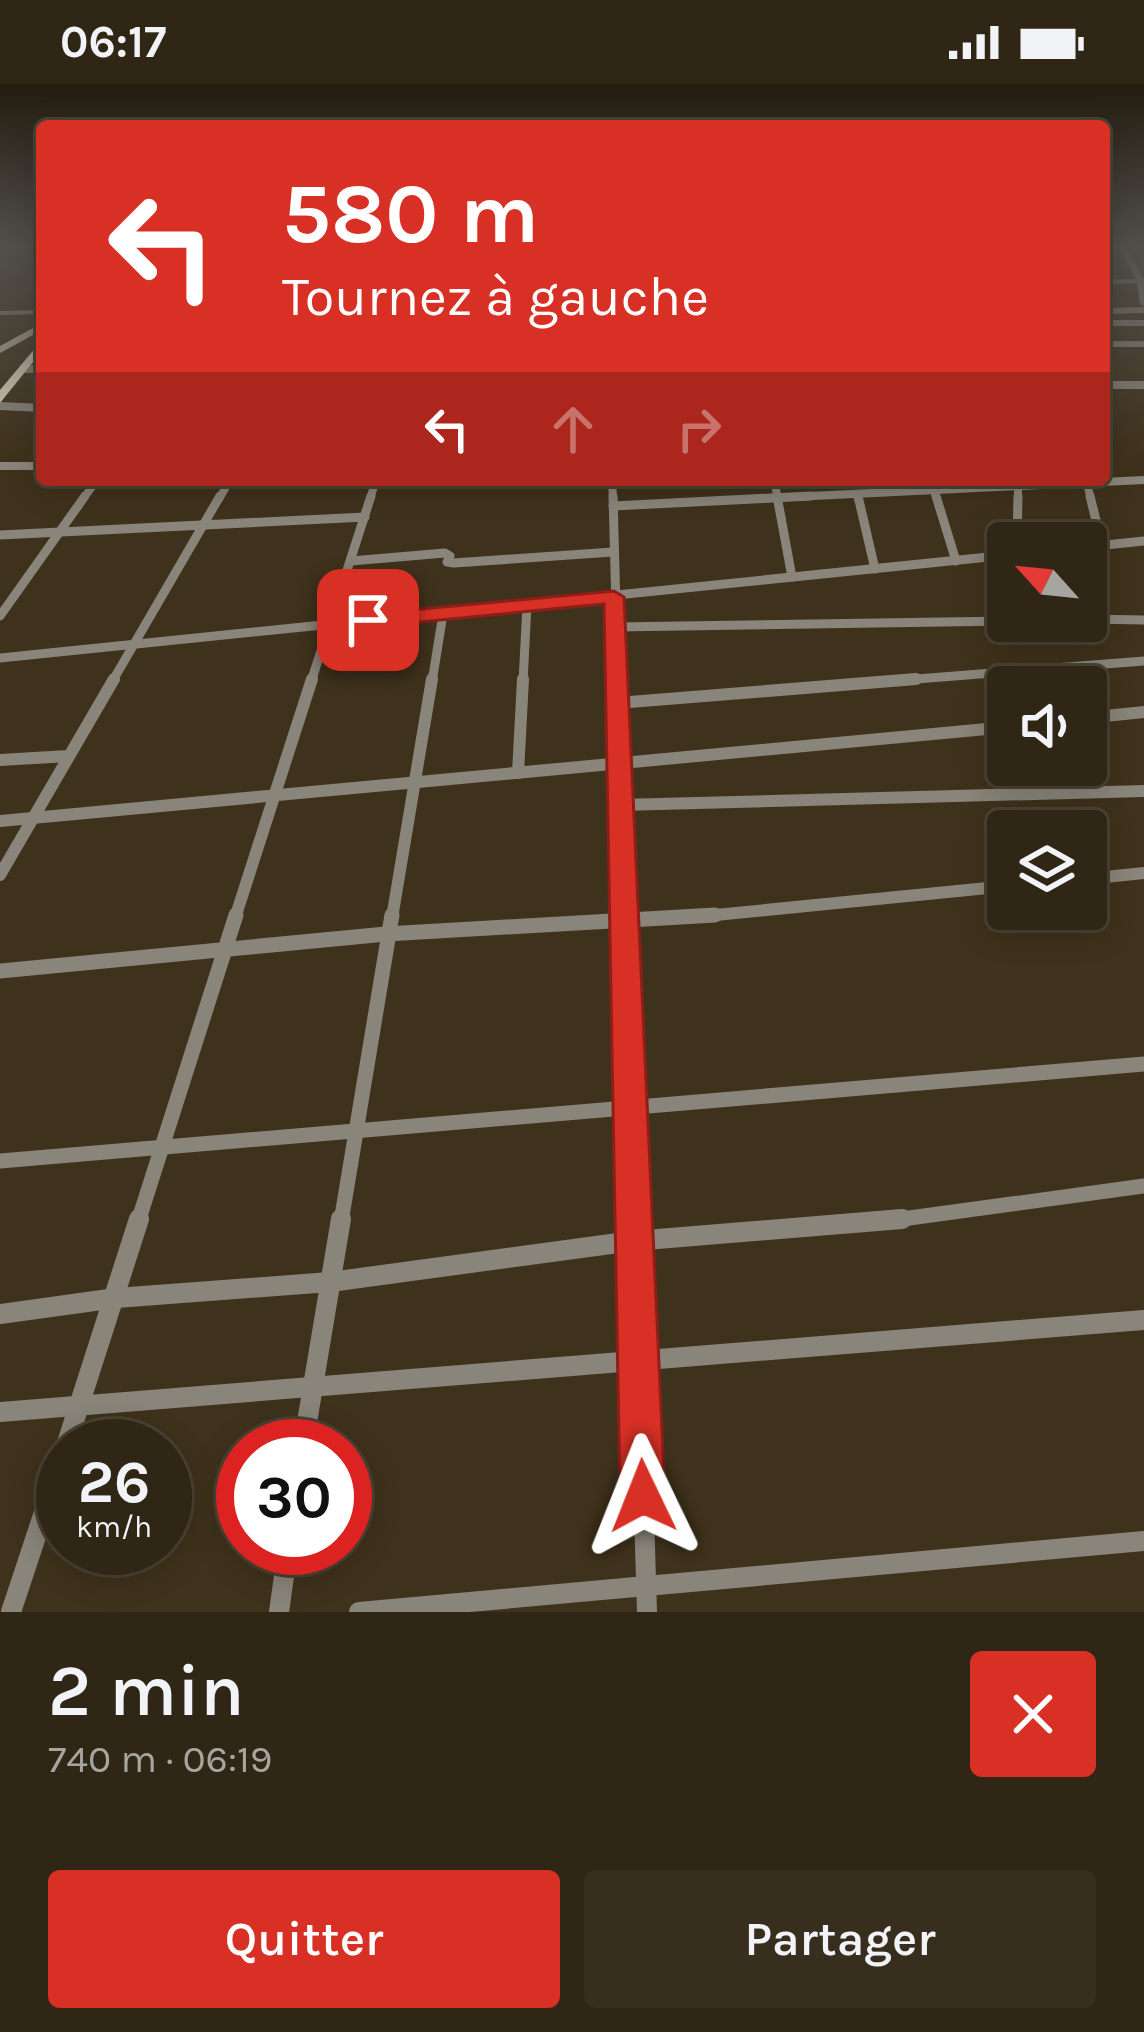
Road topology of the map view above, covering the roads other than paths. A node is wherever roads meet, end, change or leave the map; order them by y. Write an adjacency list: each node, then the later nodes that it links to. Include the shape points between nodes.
1 (1144, 322): 2 (street)
2 (1110, 323)
3 (36, 329): 6 (main road)
4 (1110, 344): 5 (street)
5 (1144, 344)
6 (0, 350)
7 (36, 352): 8 (main road)
8 (23, 369): 9 (street); 12 (main road)
9 (36, 369)
10 (1110, 385): 11 (street)
11 (1144, 385)
12 (0, 402): 13 (street)
13 (36, 407)
14 (0, 466): 15 (street)
15 (36, 466)
16 (1110, 476): 17 (street)
17 (1141, 480): 18 (street)
18 (1110, 482)
19 (93, 486): 35 (street)
20 (227, 486): 34 (street)
21 (374, 486): 31 (street)
22 (612, 486): 30 (street)
23 (775, 486): 29 (street)
24 (1041, 486): 26 (street)
25 (1087, 486): 33 (street)
26 (1018, 487): 27 (street); 32 (street)
27 (934, 491): 28 (street); 42 (street)
28 (857, 494): 29 (street); 43 (street)
29 (777, 497): 30 (street); 44 (street)
30 (613, 506): 39 (street)
31 (365, 517): 34 (street); 41 (street)
32 (1017, 522)
33 (1096, 522)
34 (206, 524): 35 (street); 54 (street)
35 (61, 532): 36 (street); 48 (street)
36 (0, 535)
37 (1144, 541): 38 (street)
38 (1107, 545)
39 (613, 552): 41 (street); 45 (street)
40 (987, 557): 42 (street)
41 (351, 561): 52 (street)
42 (956, 561): 43 (street)
43 (874, 569): 44 (street)
44 (792, 577): 45 (street)
45 (614, 597): 46 (street); 53 (street)
46 (527, 605): 47 (street); 64 (street)
47 (442, 614): 52 (street); 65 (street)
48 (0, 616)
49 (1107, 619): 50 (street)
50 (1144, 620)
51 (987, 621): 53 (street)
52 (331, 624): 54 (street); 67 (street)
53 (615, 627): 57 (street)
54 (135, 643): 55 (street); 61 (street)
55 (0, 658)
56 (1144, 661): 57 (street)
57 (617, 704): 63 (street)
58 (1144, 712): 59 (street)
59 (1107, 716)
60 (987, 730): 63 (street)
61 (68, 756): 62 (street); 69 (street)
62 (0, 760)
63 (618, 764): 64 (street); 68 (street)
64 (518, 772): 65 (street)
65 (414, 783): 67 (street); 76 (street)
66 (1144, 791): 68 (street)
67 (276, 799): 69 (street); 77 (street)
68 (620, 805): 75 (street)
69 (33, 817): 70 (street); 72 (street)
70 (0, 821)
71 (1144, 873): 73 (street)
72 (0, 875)
73 (1107, 876)
74 (987, 888): 75 (street)
75 (623, 924): 76 (street); 80 (street)
76 (386, 934): 77 (street); 81 (street)
77 (224, 951): 78 (street); 82 (street)
78 (0, 971)
79 (1144, 1064): 80 (street)
80 (629, 1109): 81 (street); 85 (street)
81 (352, 1133): 82 (street); 86 (street)
82 (164, 1148): 83 (street); 87 (street)
83 (2, 1166)
84 (1144, 1186): 85 (street, via 835,1228)
85 (633, 1241): 86 (street); 90 (street)
86 (330, 1282): 87 (street); 91 (street)
87 (116, 1298): 88 (street); 92 (street)
88 (0, 1314)
89 (1144, 1320): 90 (street)
90 (638, 1362): 91 (street); 99 (street)
91 (313, 1384): 92 (street); 95 (street)
92 (78, 1410): 93 (street); 94 (street)
93 (0, 1412)
94 (75, 1419)
95 (308, 1419)
96 (36, 1537): 100 (street)
97 (1144, 1541): 99 (street)
98 (285, 1575): 101 (street)
99 (646, 1585): 102 (street); 103 (street)
100 (11, 1612)
101 (279, 1612)
102 (359, 1612)
103 (647, 1612)

